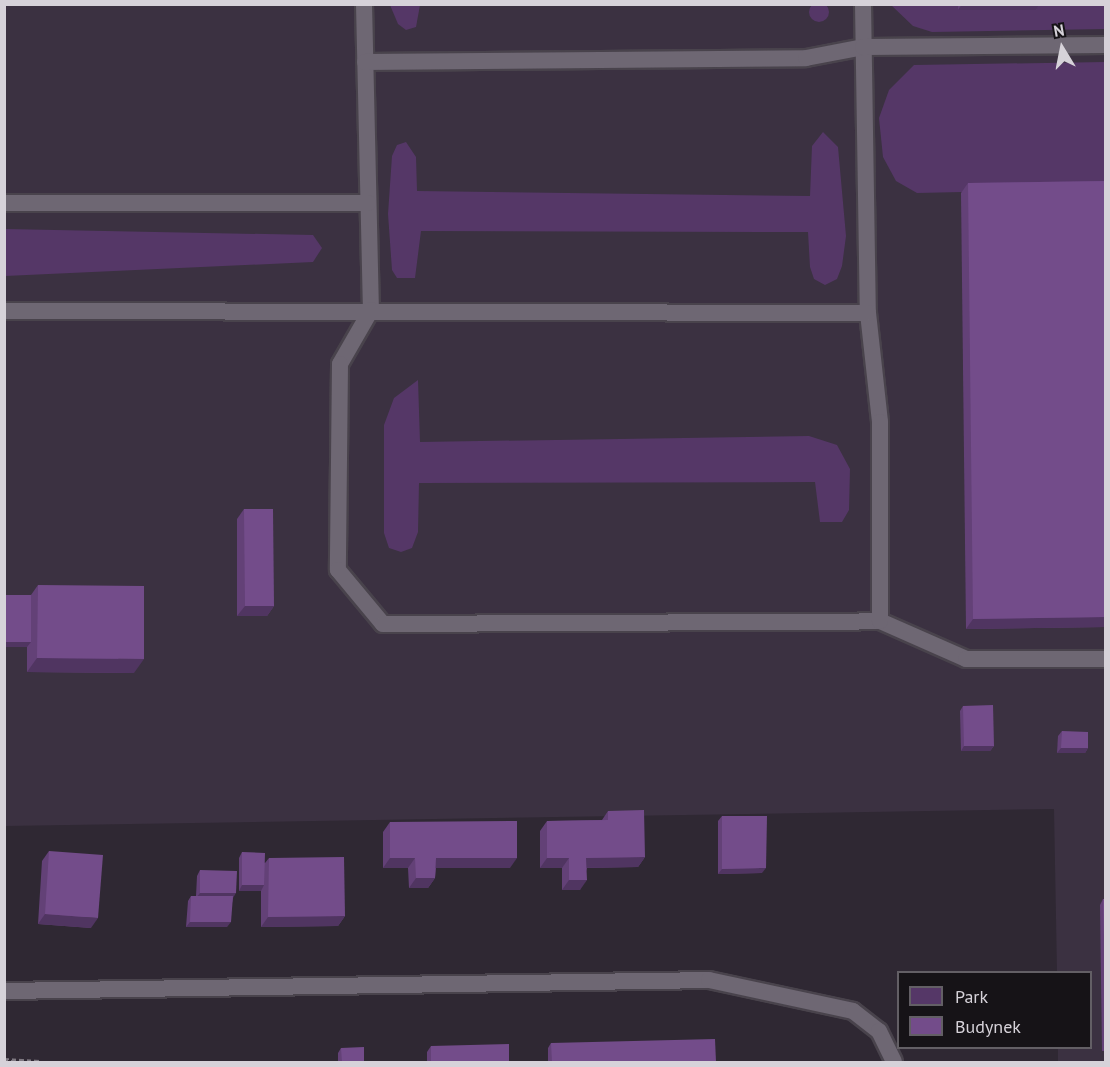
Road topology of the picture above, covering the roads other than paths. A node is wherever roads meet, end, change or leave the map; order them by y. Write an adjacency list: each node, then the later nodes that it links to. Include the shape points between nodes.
1 (364, 4): 5 (lane)
2 (863, 4): 4 (lane)
3 (1106, 45): 4 (lane)
4 (863, 48): 5 (lane, via 806,58); 10 (lane)
5 (365, 62): 6 (lane)
6 (368, 202): 7 (lane); 8 (lane)
7 (4, 203)
8 (371, 310): 9 (lane); 10 (lane); 11 (lane, via 340,364 338,570 383,624)
9 (4, 311)
10 (868, 313): 11 (lane, via 880,422)
11 (880, 621): 12 (lane, via 966,659)
12 (1106, 659)
13 (4, 991): 14 (lane, via 709,980 853,1011 879,1031)
14 (894, 1062)

